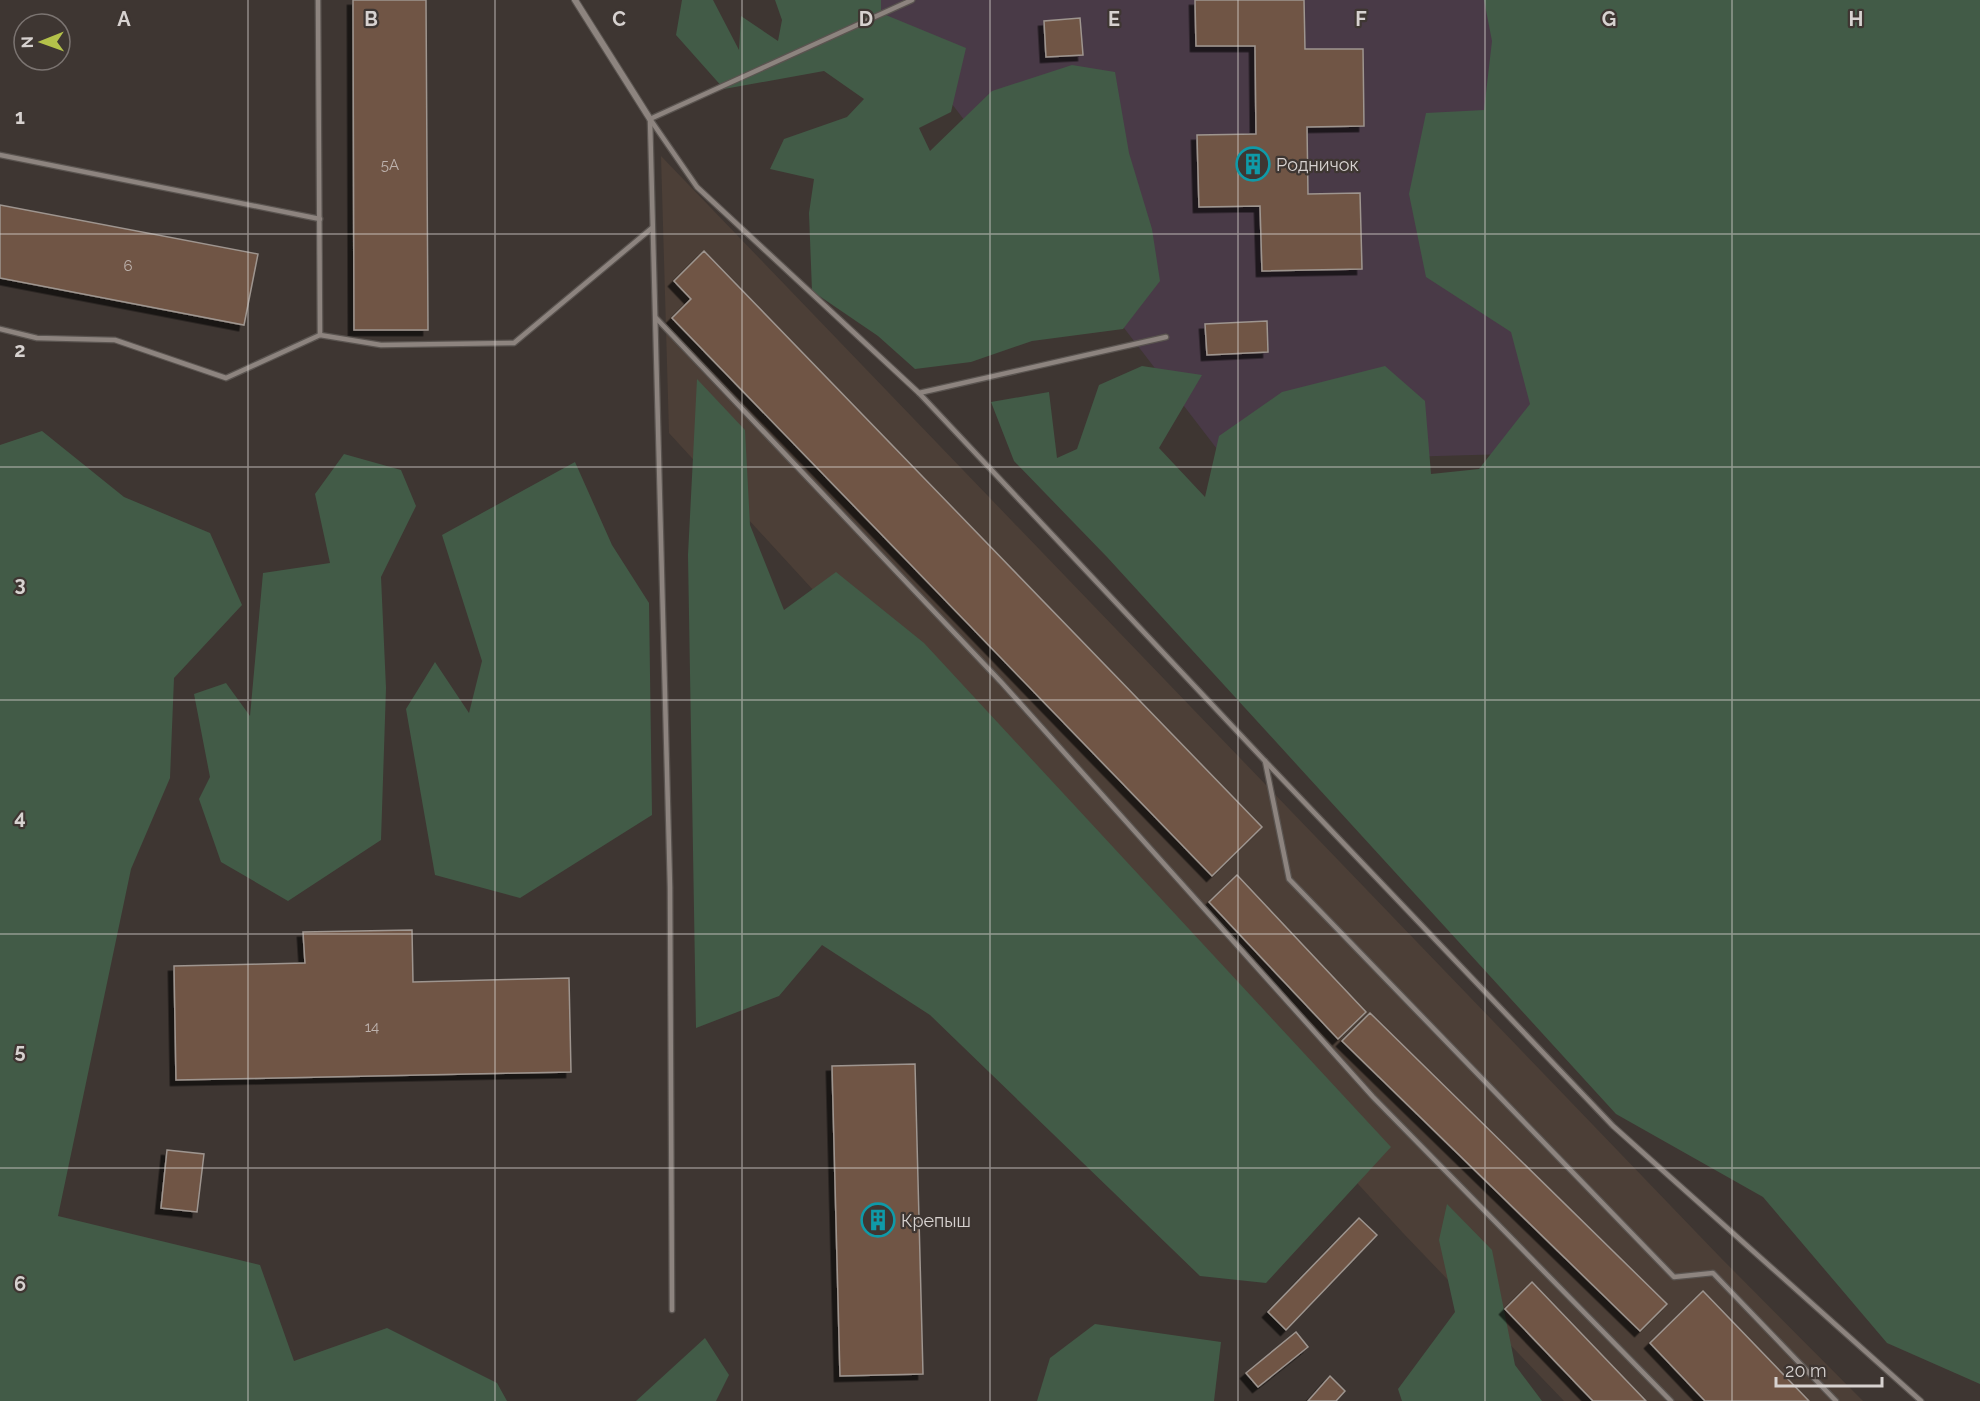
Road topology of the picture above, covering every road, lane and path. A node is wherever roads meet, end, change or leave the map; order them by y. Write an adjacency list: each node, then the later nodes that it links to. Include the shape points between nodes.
1 (318, 0): 6 (lane)
2 (575, 0): 4 (street)
3 (912, 0): 4 (lane)
4 (650, 120): 7 (lane); 12 (lane, via 697,187)
5 (0, 155): 6 (lane)
6 (320, 219): 10 (lane)
7 (653, 228): 8 (lane); 10 (lane, via 514,343 381,345)
8 (656, 318): 14 (lane, via 670,888); 15 (lane, via 1001,682 1373,1097)
9 (0, 329): 10 (lane, via 37,338 115,340 226,378)
10 (320, 335)
11 (1166, 337): 12 (lane)
12 (920, 393): 13 (lane)
13 (1265, 761): 16 (lane, via 1289,879 1674,1277 1713,1273); 17 (lane, via 1613,1126)
14 (672, 1310)
15 (1671, 1401)
16 (1836, 1401)
17 (1921, 1401)

